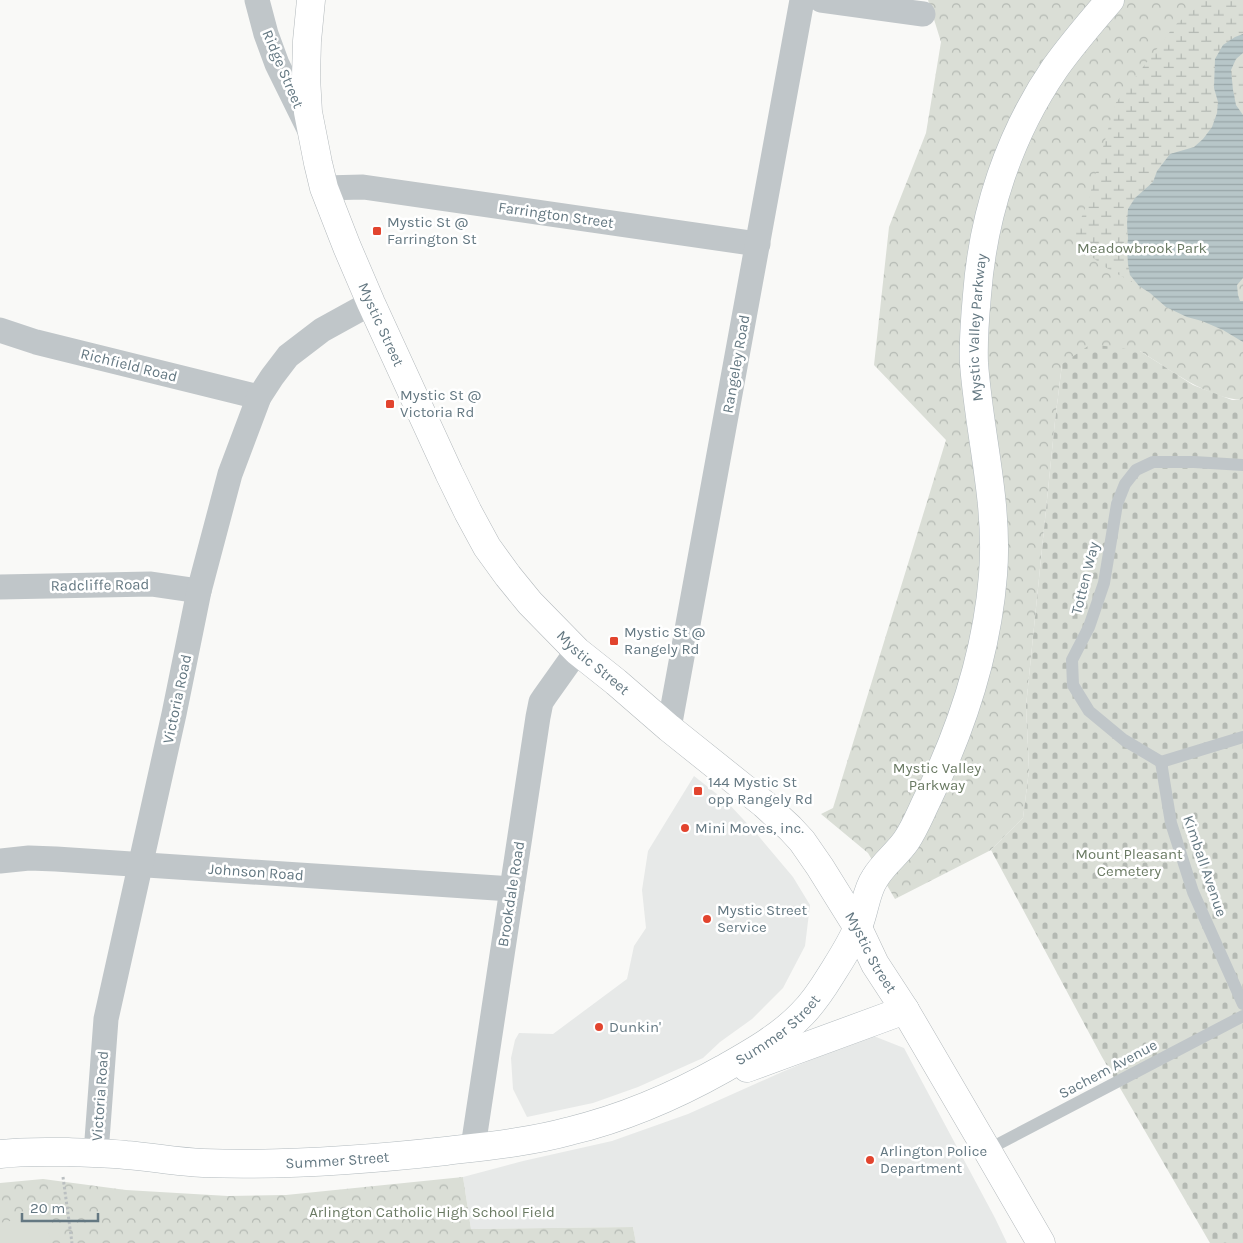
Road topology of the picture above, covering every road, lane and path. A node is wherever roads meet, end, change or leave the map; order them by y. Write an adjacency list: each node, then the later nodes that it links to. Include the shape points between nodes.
1 (257, 0): 7 (street, Ridge Street, via 278,64)
2 (311, 0): 7 (main road, Mystic Street, via 306,77)
3 (802, 0): 9 (street, Rangeley Road)
4 (821, 0): 6 (street)
5 (1110, 0): 23 (main road, Mystic Valley Parkway, via 1056,67 1037,98 1017,136 992,203 978,278 974,358 995,542 986,627 974,677 943,768 905,843 873,880)
6 (923, 14)
7 (313, 138): 8 (main road, Mystic Street)
8 (324, 188): 9 (street, Farrington Street, via 363,187); 10 (main road, Mystic Street)
9 (758, 244): 17 (street, Rangeley Road)
10 (371, 303): 12 (street, Victoria Road, via 322,330 288,356); 16 (main road, Mystic Street, via 449,474 488,547 530,603)
11 (0, 330): 12 (street, Richfield Road, via 36,342)
12 (259, 397): 15 (street, Victoria Road, via 230,474)
13 (1243, 464): 19 (lane, Totten Way, via 1153,462 1136,470 1125,484 1117,504 1104,583 1089,627 1072,660 1073,686 1089,711 1124,740)
14 (0, 587): 15 (street, Radcliffe Road, via 152,584)
15 (199, 591): 21 (street, Victoria Road)
16 (578, 651): 17 (main road, Mystic Street); 22 (street, Brookdale Road, via 545,696 539,710)
17 (669, 728): 23 (main road, Mystic Street, via 790,828 820,866)
18 (1243, 737): 19 (lane)
19 (1161, 762): 24 (lane, Kimball Avenue, via 1171,822 1193,892)
20 (0, 861): 21 (street, Johnson Road, via 28,858)
21 (140, 864): 22 (street, Johnson Road); 30 (street, Victoria Road, via 106,1019)
22 (512, 888): 28 (street, Brookdale Road)
23 (858, 928): 25 (main road, Mystic Street, via 875,964); 27 (main road, Summer Street, via 821,990 797,1019 749,1055)
24 (1243, 1004)
25 (905, 1010): 27 (main road, Summer Street); 29 (main road, Mystic Street)
26 (1243, 1016): 29 (lane, Sachem Avenue)
27 (666, 1098): 28 (main road, Summer Street, via 567,1132)
28 (473, 1148): 30 (main road, Summer Street, via 301,1163 233,1164)
29 (987, 1150): 34 (main road, Mystic Street)
30 (96, 1153): 31 (main road, Summer Street)
31 (0, 1154)
32 (63, 1177): 33 (path)
33 (72, 1243)
34 (1041, 1243)

